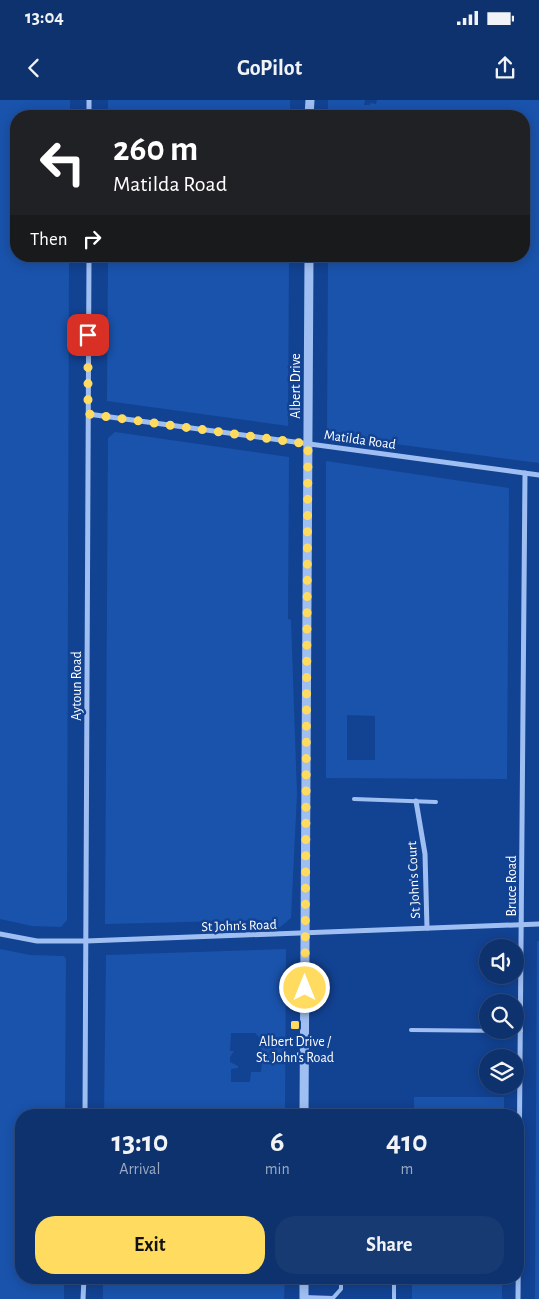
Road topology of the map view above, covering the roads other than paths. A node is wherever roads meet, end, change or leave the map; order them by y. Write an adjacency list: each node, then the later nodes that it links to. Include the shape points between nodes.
1 (88, 262): 3 (street, Aytoun Road)
2 (309, 262): 4 (street, Albert Drive)
3 (88, 414): 4 (street, Matilda Road); 15 (street, Aytoun Road)
4 (308, 444): 5 (street, Matilda Road); 13 (street, Albert Drive)
5 (525, 473): 6 (street, Matilda Road); 11 (street, Bruce Road)
6 (539, 475)
7 (354, 800): 8 (lane)
8 (416, 801): 9 (lane); 12 (street, St John's Court, via 425,854)
9 (436, 802)
10 (539, 924): 11 (street, St John's Road)
11 (522, 925): 12 (street, St John's Road); 16 (street, Bruce Road)
12 (427, 928): 13 (street, St John's Road)
13 (305, 933): 15 (street, St John's Road); 21 (street, Albert Drive)
14 (0, 934): 15 (street, St John's Road, via 36,941)
15 (86, 941): 20 (street, Aytoun Road)
16 (521, 994)
17 (411, 1030): 18 (lane)
18 (479, 1031)
19 (521, 1039): 22 (street, Bruce Road)
20 (85, 1109)
21 (304, 1109)
22 (520, 1109)
23 (84, 1284): 30 (street)
24 (304, 1284): 28 (street)
25 (340, 1284): 28 (lane, via 333,1298)
26 (394, 1284): 29 (lane)
27 (518, 1284): 31 (street, Bruce Road)
28 (304, 1298)
29 (394, 1298)
30 (84, 1299)
31 (518, 1299)

